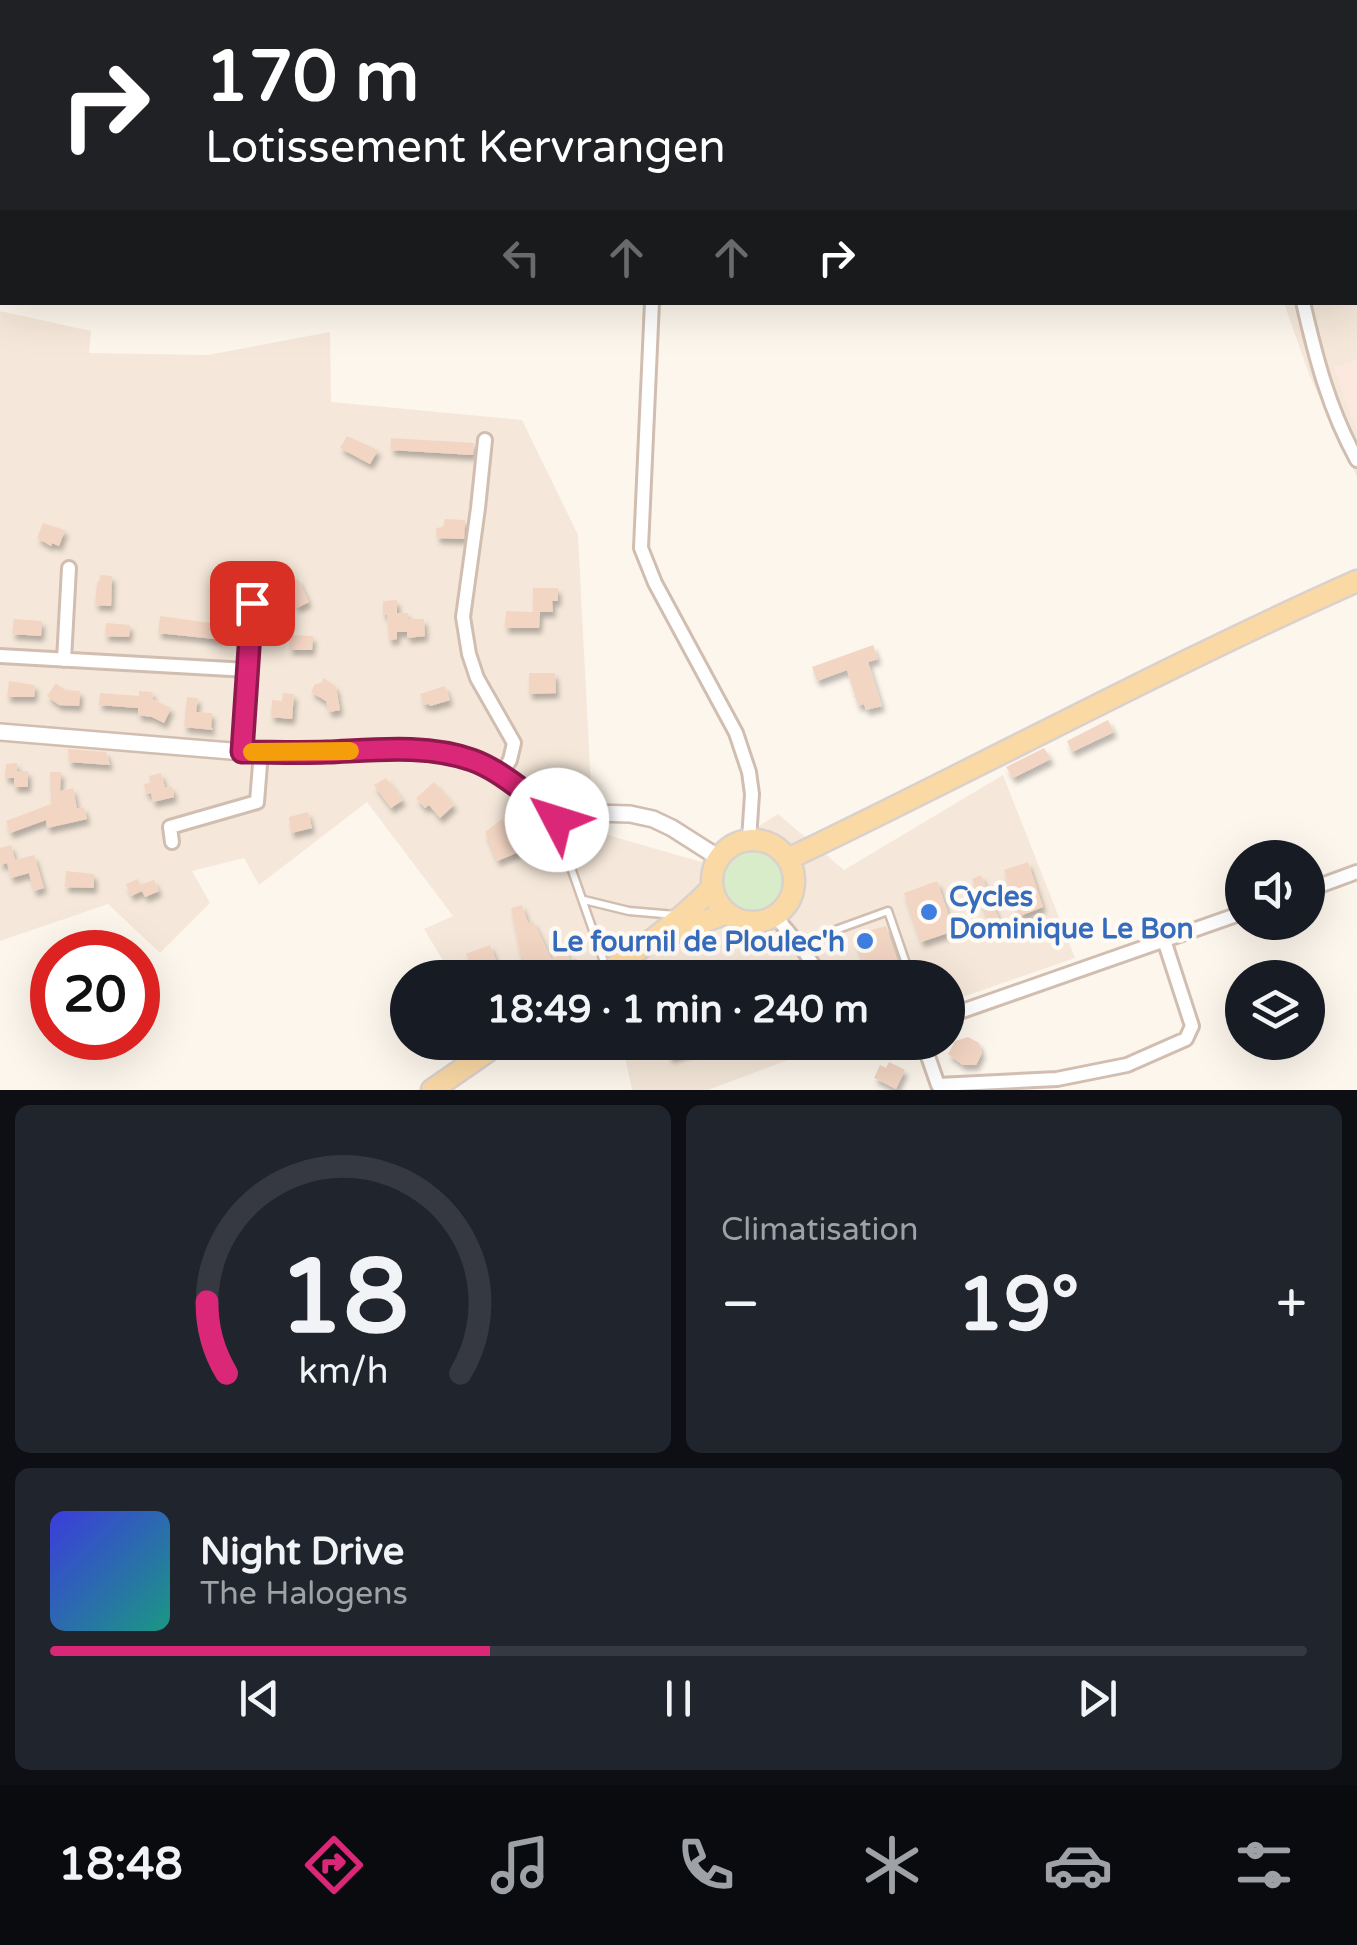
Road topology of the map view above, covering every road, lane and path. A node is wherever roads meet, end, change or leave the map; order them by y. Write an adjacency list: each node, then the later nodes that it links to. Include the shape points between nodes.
1 (652, 305): 16 (street, via 641,548 736,733 750,772)
2 (1305, 305): 4 (street, via 1318,369)
3 (485, 440): 14 (street, via 462,617 477,678 514,743)
4 (1357, 460)
5 (69, 568): 9 (street)
6 (1357, 582): 19 (main road, via 1132,686)
7 (252, 603): 10 (street)
8 (0, 656): 9 (street)
9 (64, 660): 10 (street)
10 (248, 670): 12 (street)
11 (0, 732): 12 (street)
12 (242, 752): 13 (street)
13 (261, 752): 14 (street, via 446,752); 17 (street, via 257,802 170,827)
14 (501, 775): 15 (street)
15 (556, 812): 18 (street, via 653,820); 23 (lane)
16 (750, 840): 18 (main road); 19 (main road, via 778,848)
17 (172, 842)
18 (719, 858): 22 (main road)
19 (788, 860): 26 (main road, via 793,890)
20 (1357, 872): 21 (street)
21 (1325, 884)
22 (712, 888): 24 (main road); 25 (main road)
23 (584, 900): 24 (lane); 31 (lane)
24 (686, 914): 29 (main road)
25 (728, 914): 26 (main road, via 751,922); 29 (main road)
26 (775, 916): 33 (street)
27 (1225, 919): 30 (street)
28 (830, 932): 34 (lane, via 888,910)
29 (656, 939): 32 (main road)
30 (1164, 940): 35 (street); 38 (street, via 1192,1026 1186,1040 1127,1064 1057,1080)
31 (598, 960)
32 (615, 960)
33 (810, 960)
34 (906, 960)
35 (965, 1010)
36 (474, 1060): 39 (main road)
37 (927, 1060): 38 (street)
38 (934, 1088)
39 (432, 1090)

